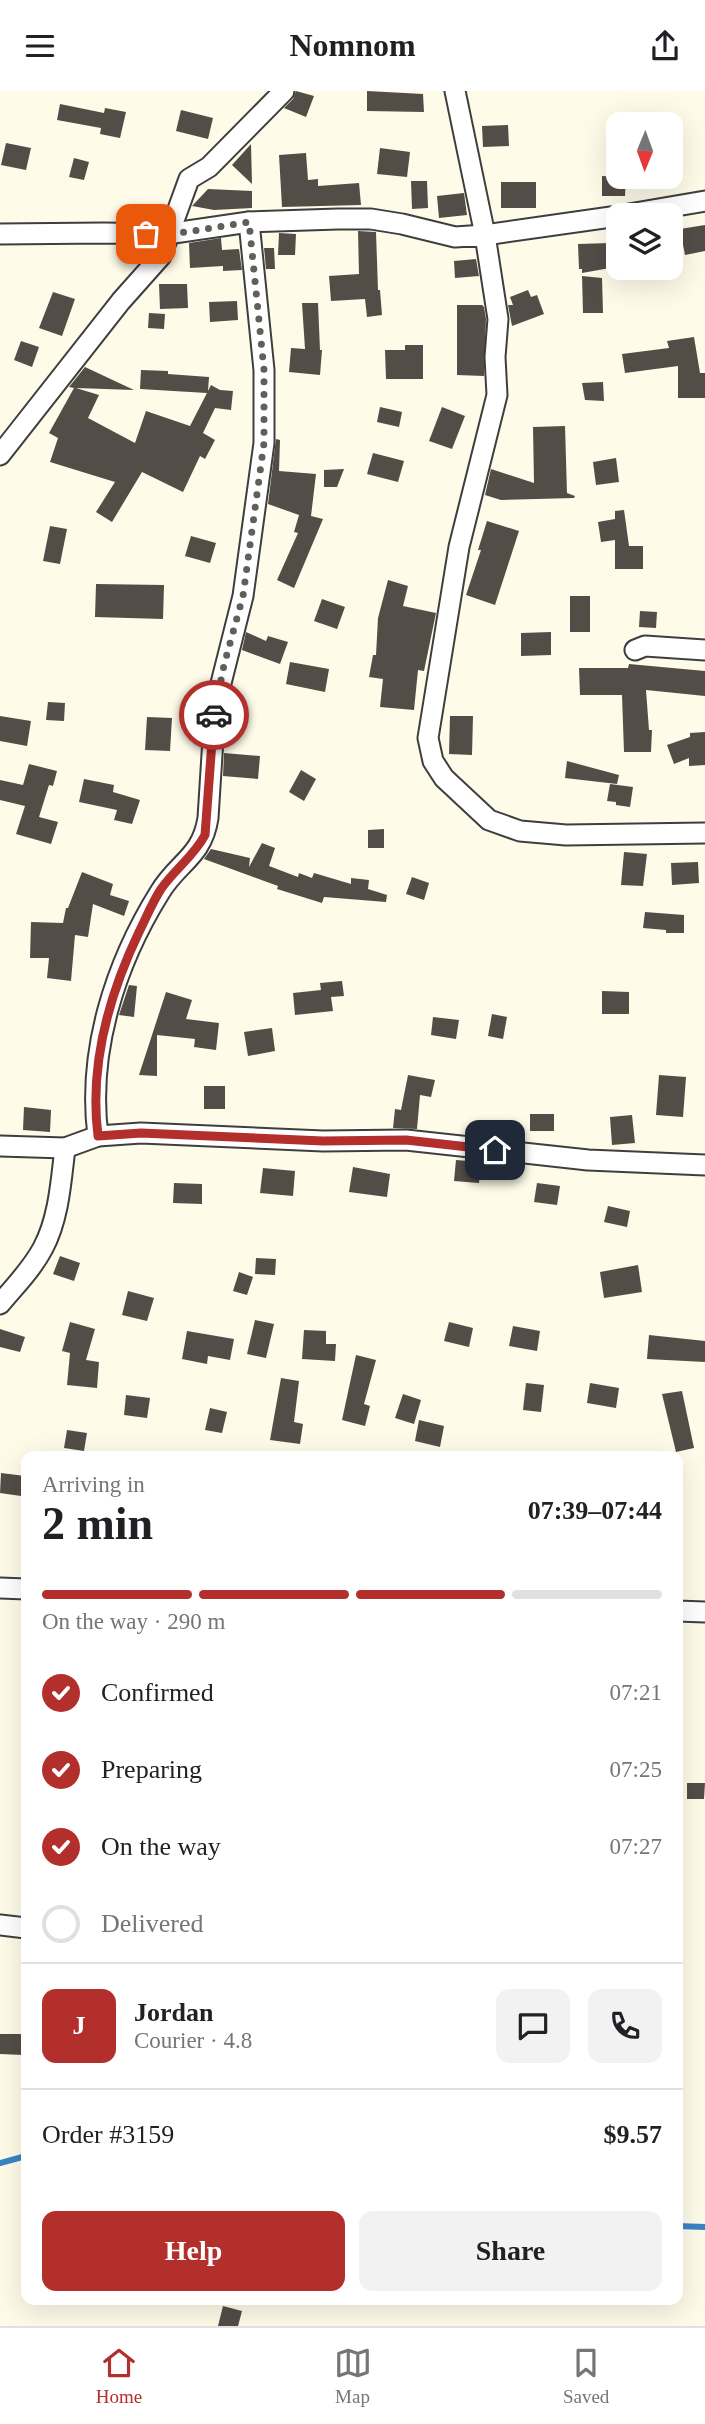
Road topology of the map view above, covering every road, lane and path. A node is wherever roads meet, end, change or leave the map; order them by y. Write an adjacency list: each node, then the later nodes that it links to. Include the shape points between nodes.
1 (284, 91): 8 (street, via 208,167 189,180)
2 (455, 91): 9 (street)
3 (705, 201): 4 (street)
4 (683, 205)
5 (606, 218): 9 (street)
6 (249, 222): 8 (street); 9 (street, via 371,219 454,237); 14 (street, via 264,370 264,443 243,596 215,707 205,835 162,889 124,963 98,1059)
7 (0, 235): 8 (street)
8 (167, 235): 10 (street, via 161,256)
9 (485, 235): 13 (street, via 498,319 497,395 459,547 428,738 433,761 444,778 489,820 520,831 566,835)
10 (0, 455)
11 (635, 650): 12 (street, via 645,646)
12 (705, 650)
13 (705, 833)
14 (98, 1136): 16 (street); 17 (street, via 141,1133 406,1140 588,1160)
15 (0, 1146): 16 (street)
16 (65, 1148): 18 (street, via 52,1224 43,1248)
17 (705, 1165)
18 (0, 1304)
19 (0, 1588): 20 (street)
20 (21, 1589)
21 (683, 1611): 22 (street)
22 (705, 1612)
23 (0, 1925): 24 (street)
24 (21, 1927)

